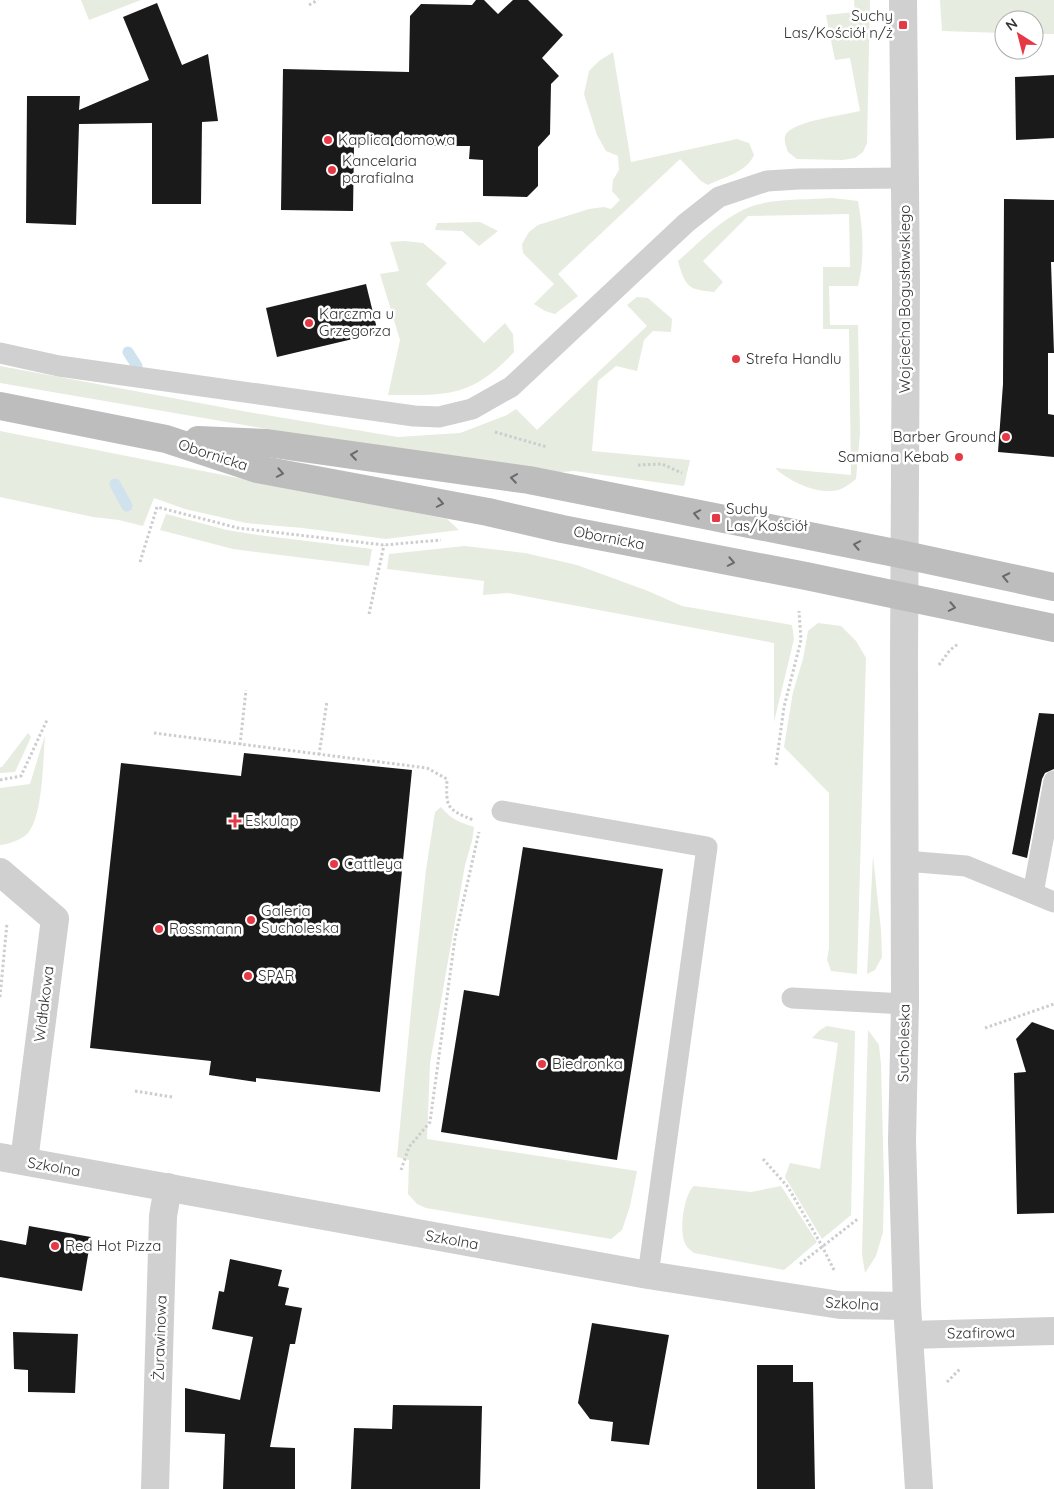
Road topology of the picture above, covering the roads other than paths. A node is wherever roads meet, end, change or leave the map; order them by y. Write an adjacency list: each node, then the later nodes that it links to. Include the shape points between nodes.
1 (903, 0): 2 (street, Wojciecha Bogusławskiego)
2 (905, 178): 3 (lane, via 767,181 719,198 686,223 511,387 472,409 439,417 59,366); 6 (street, Wojciecha Bogusławskiego)
3 (0, 353)
4 (0, 406): 5 (main road, Obornicka)
5 (166, 439): 6 (main road, Obornicka, one-way to 5, via 529,480 267,443); 8 (main road, Obornicka, one-way to 8, via 257,469 488,512)
6 (905, 555): 7 (main road, Obornicka, one-way to 6); 8 (street, Wojciecha Bogusławskiego)
7 (1054, 587)
8 (904, 597): 9 (main road, Obornicka, one-way to 9); 12 (street, Sucholeska)
9 (1054, 628)
10 (1054, 781): 14 (lane)
11 (502, 811): 20 (lane, via 707,846)
12 (905, 861): 14 (lane, via 966,866); 17 (street, Sucholeska)
13 (0, 872): 18 (street, Widłakowa, via 55,919)
14 (1033, 893): 15 (lane)
15 (1054, 902)
16 (792, 998): 17 (lane)
17 (905, 1004): 21 (street, Sucholeska, via 902,1141)
18 (12, 1159): 19 (street, Szkolna)
19 (168, 1187): 20 (street, Szkolna); 24 (street, Żurawinowa, via 163,1216)
20 (648, 1275): 21 (street, Szkolna, via 840,1305)
21 (907, 1306): 23 (street, Sucholeska)
22 (1054, 1331): 23 (street, Szafirowa)
23 (909, 1335): 25 (street, Sucholeska)
24 (155, 1489)
25 (920, 1489)

